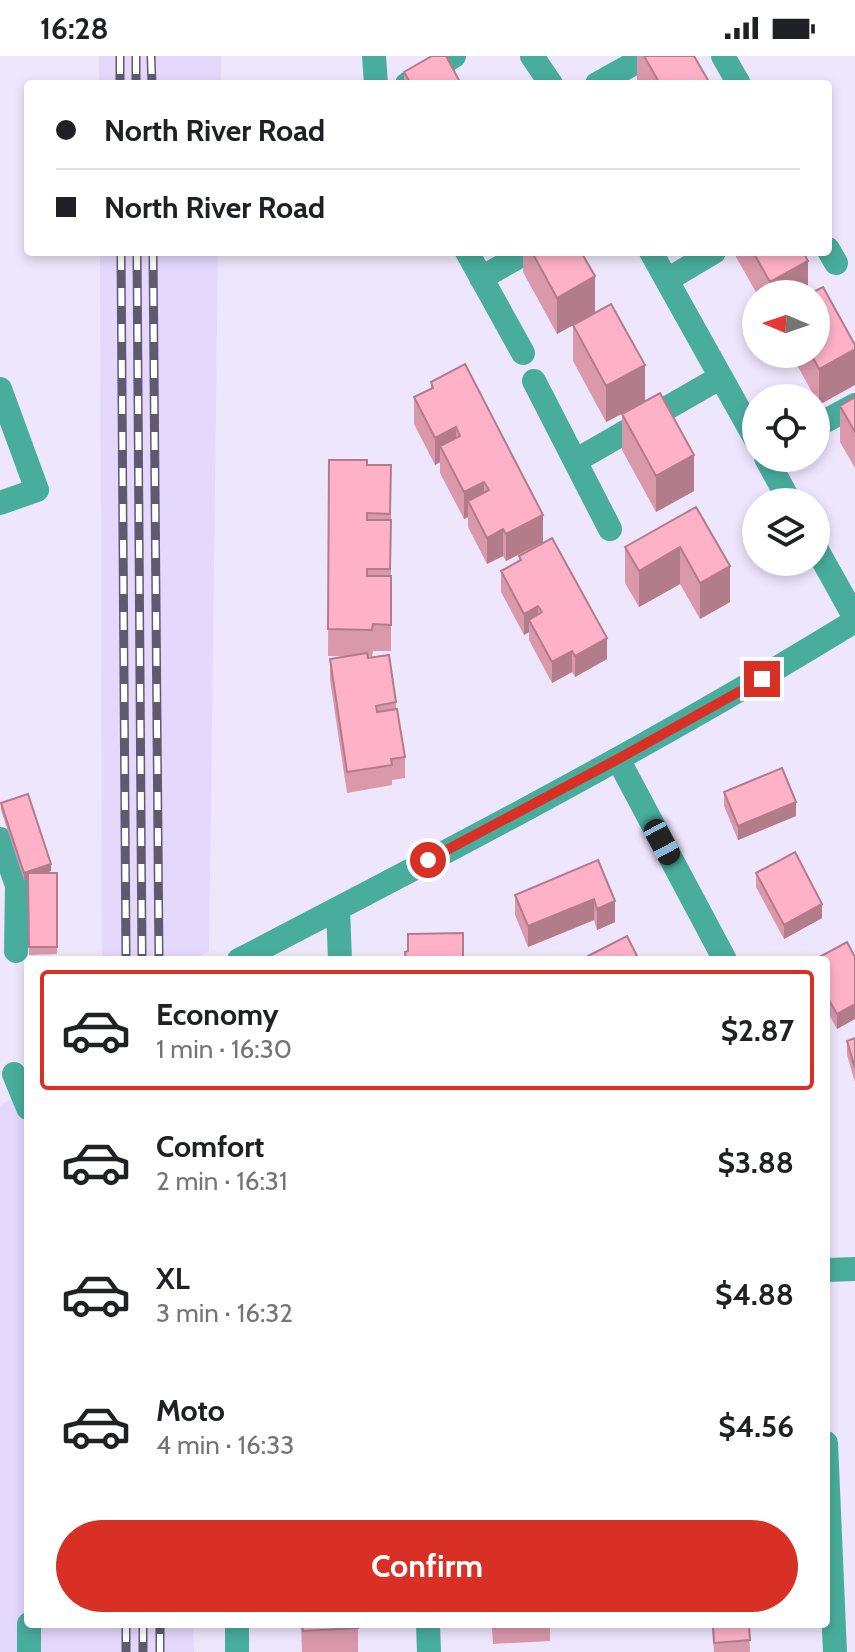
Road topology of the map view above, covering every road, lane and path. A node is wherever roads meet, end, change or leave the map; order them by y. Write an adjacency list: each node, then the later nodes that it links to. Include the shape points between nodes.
1 (374, 56): 6 (street)
2 (454, 56): 7 (street)
3 (532, 56): 8 (street)
4 (647, 56): 9 (street)
5 (723, 56): 10 (street)
6 (376, 80)
7 (414, 80)
8 (548, 80)
9 (604, 80)
10 (737, 80)
11 (469, 256): 15 (street)
12 (520, 256): 15 (street)
13 (653, 256): 16 (street)
14 (707, 256): 16 (street)
15 (481, 278): 17 (street)
16 (667, 280): 18 (street)
17 (523, 353)
18 (721, 377): 22 (street); 25 (street)
19 (534, 381): 25 (street)
20 (0, 389): 24 (street)
21 (855, 405): 23 (street)
22 (742, 415)
23 (830, 418)
24 (7, 432): 26 (street, via 37,490)
25 (575, 461): 27 (street)
26 (0, 503)
27 (610, 529)
28 (830, 574): 29 (street)
29 (855, 620): 30 (street)
30 (618, 759): 32 (street); 36 (street)
31 (0, 839): 33 (street, via 17,885)
32 (338, 909): 34 (street); 35 (street)
33 (16, 951)
34 (247, 956)
35 (340, 956)
36 (723, 956)
37 (14, 1074): 38 (street)
38 (24, 1098)
39 (855, 1269): 40 (street)
40 (830, 1270)
41 (830, 1536): 48 (street)
42 (29, 1628): 45 (street)
43 (237, 1628): 46 (street)
44 (428, 1628): 47 (street)
45 (29, 1652)
46 (237, 1652)
47 (429, 1652)
48 (835, 1652)

